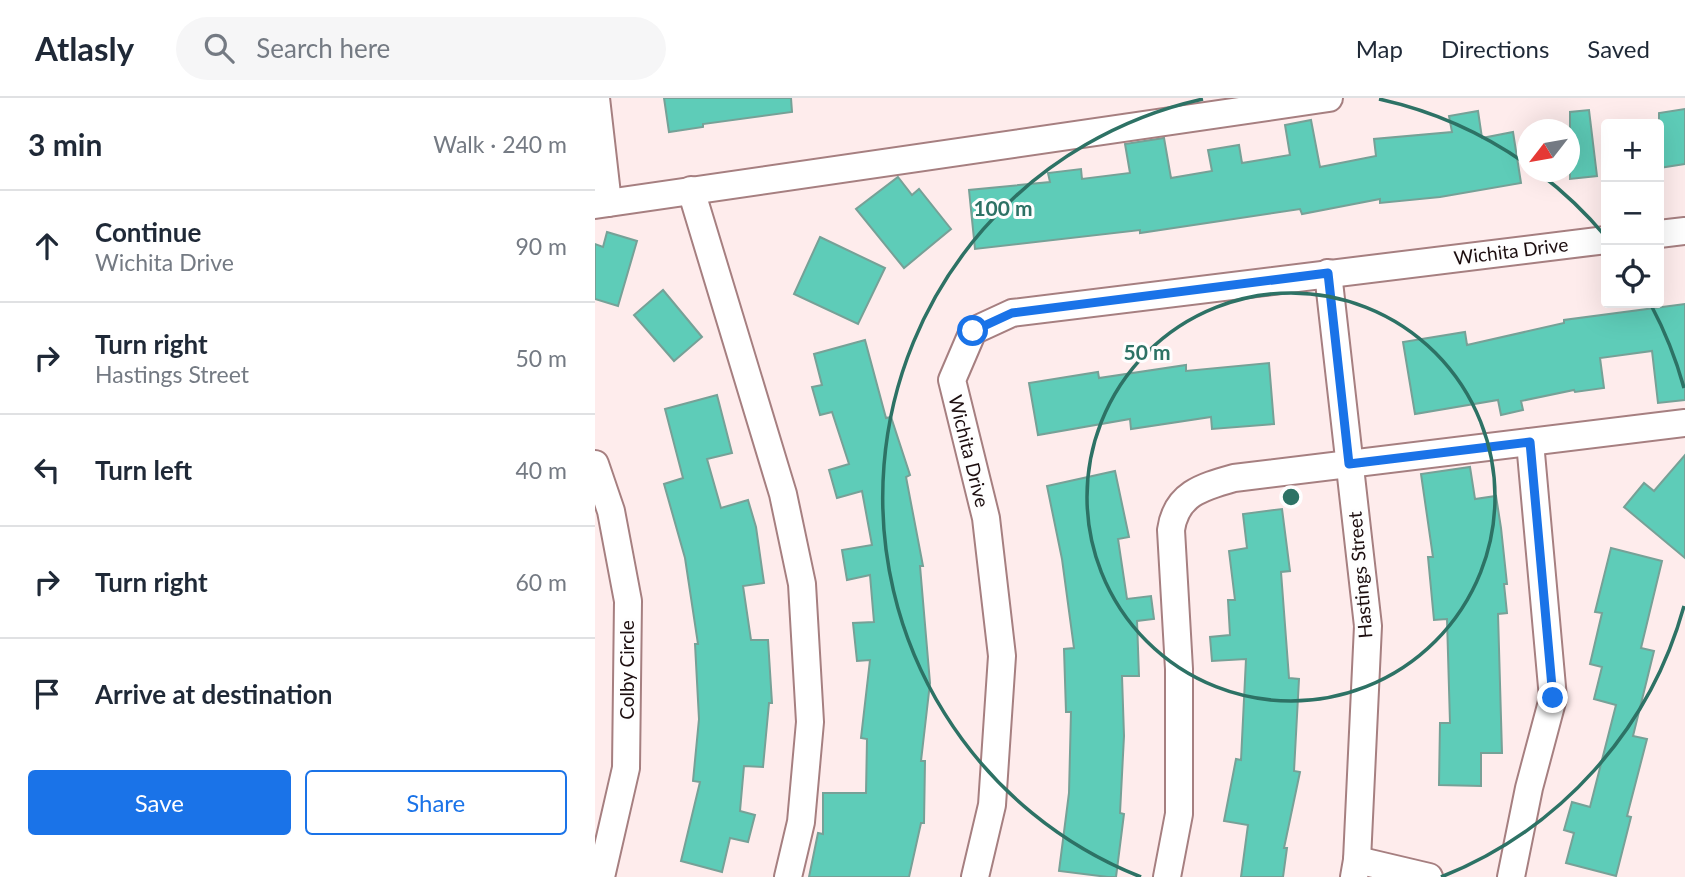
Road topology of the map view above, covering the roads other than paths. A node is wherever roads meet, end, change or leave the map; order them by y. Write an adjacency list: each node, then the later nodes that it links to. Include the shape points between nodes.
1 (596, 98): 4 (street)
2 (1329, 98): 3 (street)
3 (691, 190): 4 (street); 15 (street, via 783,495 802,584 810,722 801,822)
4 (601, 204)
5 (1685, 231): 6 (street)
6 (1664, 233)
7 (1601, 241): 8 (street, Wichita Drive)
8 (1328, 273): 12 (street, Hastings Street); 16 (street, Wichita Drive, via 1012,313 973,331 952,380 986,518 1002,656 992,805)
9 (1685, 423): 10 (street)
10 (1530, 442): 12 (street); 19 (street, via 1553,698)
11 (595, 464): 14 (street, Colby Circle, via 611,511 628,601 626,768)
12 (1349, 464): 13 (street, Hastings Street, via 1368,626); 17 (street, via 1234,478 1206,486 1184,499 1173,516 1179,814)
13 (1355, 868): 18 (street)
14 (601, 877)
15 (788, 877)
16 (975, 877)
17 (1167, 877)
18 (1429, 877)
19 (1511, 877)

